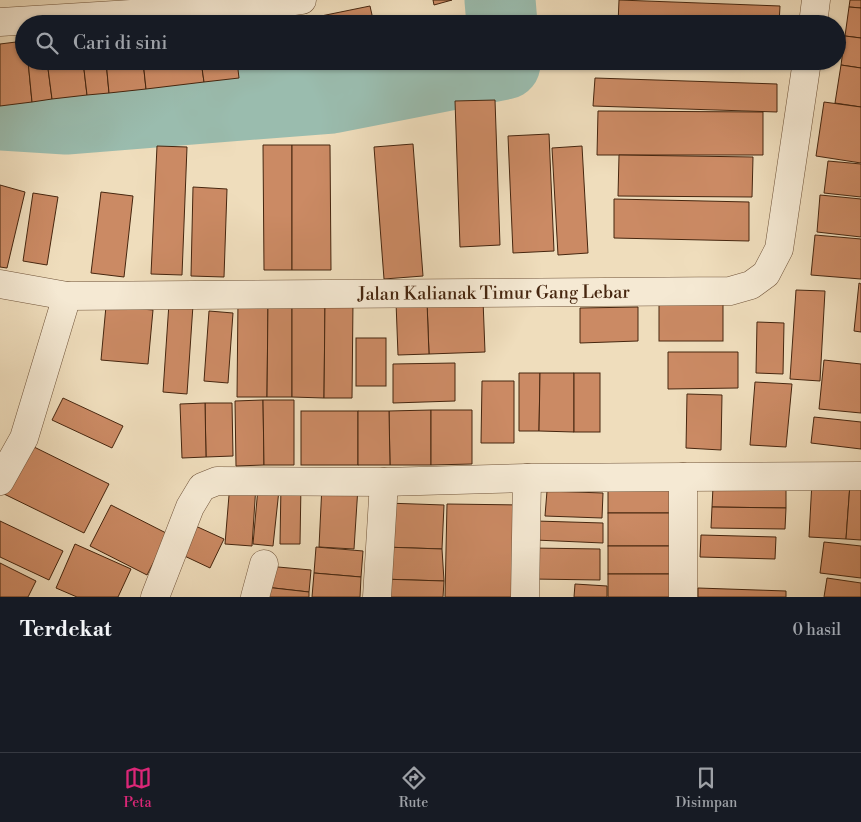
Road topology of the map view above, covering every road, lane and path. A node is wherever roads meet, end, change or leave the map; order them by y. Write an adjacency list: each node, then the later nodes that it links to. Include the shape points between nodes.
1 (302, 0): 3 (street, via 261,6)
2 (816, 0): 4 (street)
3 (114, 15)
4 (814, 15)
5 (15, 21): 6 (street)
6 (0, 22)
7 (806, 70): 9 (street, Jalan Kalianak Timur Gang Lebar, via 779,249 766,274 751,285 730,291)
8 (0, 284): 9 (street, Jalan Kalianak Timur Gang Lebar)
9 (67, 296): 10 (street)
10 (12, 437): 14 (street)
11 (861, 476): 12 (street)
12 (683, 477): 13 (street); 21 (street)
13 (527, 478): 15 (street); 20 (street)
14 (0, 481)
15 (384, 482): 17 (street, via 217,481 202,487 190,506); 19 (street)
16 (264, 564): 18 (street)
17 (155, 597)
18 (255, 597)
19 (377, 597)
20 (525, 597)
21 (683, 597)

